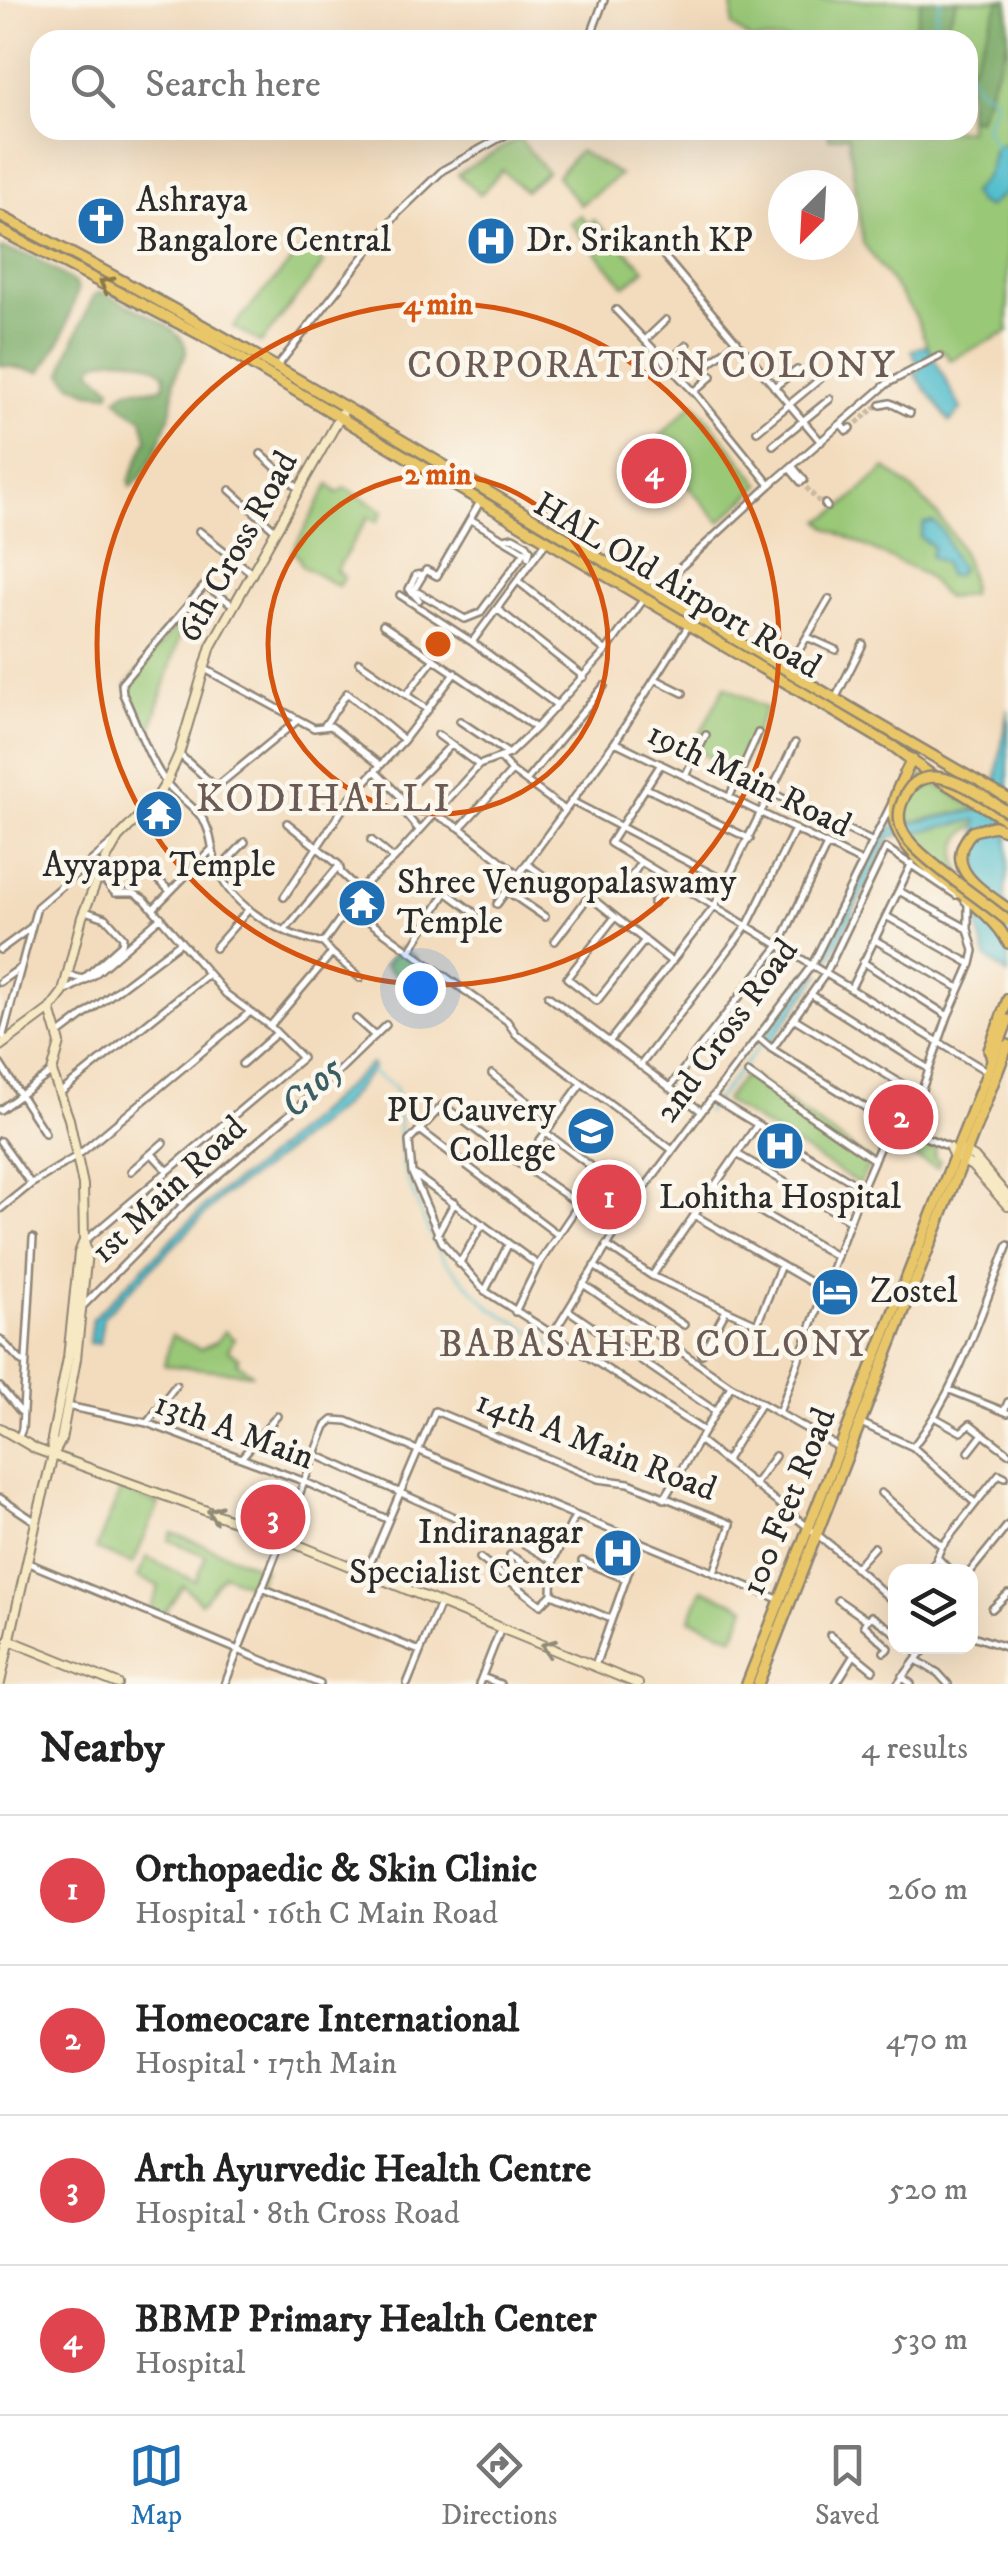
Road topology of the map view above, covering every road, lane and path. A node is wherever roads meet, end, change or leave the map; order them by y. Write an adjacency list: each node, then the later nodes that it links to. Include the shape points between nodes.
1 (604, 0): 2 (street)
2 (593, 30)
3 (496, 140): 15 (street, via 443,170 398,213)
4 (0, 216): 15 (main road, HAL Old Airport Road)
5 (0, 230): 25 (main road, HAL Old Airport Road, one-way to 5)
6 (664, 256): 10 (street)
7 (616, 310): 9 (street)
8 (666, 320): 9 (street)
9 (645, 340): 13 (street)
10 (736, 342): 14 (street); 19 (street)
11 (687, 345): 13 (street)
12 (936, 357): 22 (street)
13 (666, 362): 20 (street)
14 (707, 366)
15 (276, 368): 25 (main road, HAL Old Airport Road)
16 (797, 370): 19 (street)
17 (712, 376): 20 (street)
18 (820, 379): 23 (street)
19 (774, 387): 23 (street)
20 (694, 392): 35 (street)
21 (830, 398): 26 (street)
22 (870, 399): 24 (street); 27 (street)
23 (787, 404): 26 (street); 29 (street)
24 (910, 413)
25 (345, 417): 37 (street, 6th Cross Road); 38 (main road, HAL Old Airport Road); 48 (main road, HAL Old Airport Road)
26 (803, 422): 30 (street); 31 (street)
27 (842, 424): 28 (street); 30 (street)
28 (851, 428)
29 (757, 431)
30 (821, 442): 33 (street)
31 (772, 445)
32 (261, 454): 37 (street)
33 (791, 468): 34 (street); 35 (street)
34 (803, 481)
35 (770, 485): 48 (street)
36 (230, 490): 41 (street)
37 (300, 490): 41 (street, 6th Cross Road)
38 (480, 502): 39 (street); 43 (main road, HAL Old Airport Road)
39 (470, 519): 42 (street); 46 (street, via 437,576)
40 (199, 531): 45 (street)
41 (277, 532): 45 (street, 6th Cross Road)
42 (504, 539): 44 (street, via 527,544); 46 (street, via 526,552 480,614 465,619 414,590)
43 (547, 541): 47 (street); 50 (main road, HAL Old Airport Road)
44 (528, 557)
45 (253, 574): 53 (street, 6th Cross Road)
46 (423, 574): 52 (street, via 408,589)
47 (519, 582): 54 (street); 61 (street)
48 (654, 592): 65 (main road, HAL Old Airport Road)
49 (400, 595): 58 (street)
50 (644, 599): 56 (main road, HAL Old Airport Road); 61 (street)
51 (829, 599): 57 (street)
52 (419, 600)
53 (236, 606): 64 (street, 6th Cross Road); 97 (street, via 205,584 122,683)
54 (498, 610): 58 (street); 67 (street)
55 (383, 625): 62 (street)
56 (688, 625): 68 (street); 89 (main road, HAL Old Airport Road)
57 (807, 637): 60 (street); 65 (street)
58 (472, 642): 73 (street)
59 (863, 644): 72 (street)
60 (836, 650)
61 (606, 651): 67 (street)
62 (434, 658): 66 (street); 71 (street)
63 (359, 662): 71 (street)
64 (203, 668): 75 (street); 86 (street, 6th Cross Road)
65 (787, 671): 72 (main road, HAL Old Airport Road)
66 (456, 674): 74 (street); 78 (street)
67 (584, 678): 73 (street)
68 (655, 678): 70 (street); 83 (street)
69 (604, 686): 96 (street)
70 (683, 693)
71 (406, 694): 74 (street)
72 (837, 694): 102 (main road, HAL Old Airport Road)
73 (557, 705): 78 (street)
74 (428, 710): 82 (street)
75 (298, 720): 77 (street); 86 (street, via 216,787)
76 (460, 721): 87 (street)
77 (324, 727): 82 (street, via 347,694); 92 (street, via 331,726)
78 (536, 728): 87 (street)
79 (758, 733): 100 (street)
80 (438, 735): 85 (street)
81 (706, 735): 94 (street)
82 (404, 740): 92 (street)
83 (615, 742): 90 (street, 19th Main Road); 103 (street)
84 (795, 743): 99 (street)
85 (451, 745): 91 (street); 95 (street)
86 (180, 754): 97 (street, 6th Cross Road)
87 (509, 754): 88 (street)
88 (500, 758): 91 (street); 93 (street)
89 (912, 759): 101 (main road); 108 (main road, HAL Old Airport Road)
90 (661, 764): 94 (street, 19th Main Road); 98 (street)
91 (479, 765): 107 (street)
92 (378, 768): 113 (street); 122 (street)
93 (512, 772): 96 (street); 111 (street)
94 (684, 776): 100 (street, 19th Main Road)
95 (416, 781)
96 (526, 781): 104 (street)
97 (166, 783): 115 (street, 6th Cross Road); 121 (street, via 201,816)
98 (646, 788): 110 (street); 116 (street)
99 (770, 792): 106 (street); 119 (street)
100 (730, 798): 106 (street, 19th Main Road)
101 (894, 799): 119 (street, 2nd Cross Road); 166 (main road, via 898,831 923,862 998,925)
102 (1008, 799)
103 (572, 801): 104 (street); 110 (street)
104 (565, 810): 126 (street)
105 (1008, 812): 155 (main road, bridge, via 940,776 912,786 899,821 910,842)
106 (762, 813): 112 (street, 19th Main Road); 116 (street)
107 (435, 814): 111 (street); 113 (street)
108 (1008, 821)
109 (286, 824): 122 (street)
110 (621, 827): 124 (street, via 610,843); 134 (street)
111 (460, 828): 132 (street)
112 (794, 829): 120 (street, 19th Main Road); 156 (street)
113 (419, 830): 123 (street)
114 (1008, 831): 148 (main road, via 973,831 960,852 967,877)
115 (118, 838): 131 (street, 6th Cross Road); 157 (street, via 37,907)
116 (750, 839): 134 (street)
117 (371, 840): 123 (street)
118 (244, 842): 130 (street)
119 (871, 842): 125 (street, 2nd Cross Road)
120 (827, 845): 125 (street, 19th Main Road); 165 (street)
121 (213, 848): 130 (street); 137 (street)
122 (317, 848): 128 (street); 141 (street)
123 (394, 858): 136 (street)
124 (642, 862): 133 (street); 135 (street)
125 (862, 862): 175 (street, 2nd Cross Road)
126 (526, 864): 132 (street); 139 (street)
127 (912, 864): 140 (street); 158 (street, via 968,904); 176 (street, via 886,848)
128 (340, 866): 136 (street); 159 (street)
129 (148, 870): 137 (street)
130 (218, 870): 147 (street)
131 (99, 875): 146 (street, via 114,894 137,894); 149 (street, 6th Cross Road)
132 (519, 875): 138 (street)
133 (668, 879): 142 (street); 145 (street)
134 (728, 882): 145 (street)
135 (626, 886)
136 (359, 890): 144 (street)
137 (170, 891): 146 (street)
138 (507, 892): 143 (street); 153 (street)
139 (567, 892)
140 (899, 892): 151 (street); 158 (street)
141 (284, 897)
142 (653, 903)
143 (497, 904)
144 (349, 907): 164 (street); 168 (street)
145 (714, 907): 156 (street); 171 (street)
146 (154, 908): 152 (street)
147 (249, 909): 159 (street); 167 (street)
148 (1008, 909)
149 (84, 911): 178 (street, 6th Cross Road); 178 (street, via 106,918 122,944 83,979)
150 (476, 914): 168 (street, via 446,892)
151 (886, 916): 162 (street); 173 (street)
152 (161, 917): 163 (street); 183 (street, via 94,976)
153 (545, 917)
154 (615, 917): 160 (street, via 589,896); 161 (street); 161 (street, via 567,978 597,1001)
155 (1008, 921)
156 (748, 926): 165 (street); 209 (street)
157 (31, 928): 169 (street); 174 (street)
158 (968, 929): 173 (street)
159 (285, 930): 164 (street)
160 (555, 940)
161 (645, 940): 171 (street)
162 (874, 940): 172 (street); 182 (street)
163 (181, 942): 177 (street); 198 (street)
164 (323, 943): 170 (street)
165 (780, 944): 175 (street); 215 (street)
166 (1008, 944)
167 (215, 948)
168 (411, 949): 214 (street)
169 (0, 950)
170 (332, 954): 179 (street); 195 (street)
171 (672, 962): 202 (street)
172 (863, 962): 181 (street); 191 (street)
173 (971, 964): 182 (street)
174 (22, 966): 180 (street); 187 (street)
175 (813, 966): 176 (street); 200 (street, 2nd Cross Road)
176 (825, 973): 181 (street); 184 (street)
177 (208, 974): 189 (street); 216 (street)
178 (67, 975): 183 (street, 6th Cross Road)
179 (360, 978)
180 (0, 982)
181 (852, 986): 201 (street)
182 (960, 988): 191 (street)
183 (63, 992): 188 (street, 6th Cross Road)
184 (812, 995): 193 (street); 210 (street)
185 (548, 996): 202 (street)
186 (1008, 999): 208 (main road, via 989,1050)
187 (13, 1006): 190 (street); 203 (street)
188 (50, 1009): 198 (street); 203 (street, 6th Cross Road)
189 (249, 1013): 195 (street); 235 (street)
190 (0, 1015)
191 (948, 1016): 201 (street)
192 (356, 1019): 199 (street)
193 (794, 1019): 205 (street); 218 (street)
194 (1008, 1020): 208 (main road)
195 (270, 1026): 197 (street)
196 (386, 1026): 199 (street, 1st Main Road)
197 (277, 1033): 207 (street); 240 (street, via 302,1058)
198 (58, 1035): 211 (street)
199 (374, 1036): 249 (street, 1st Main Road)
200 (760, 1039): 205 (street); 219 (street, 2nd Cross Road)
201 (940, 1040): 208 (street); 210 (street)
202 (609, 1042): 209 (street)
203 (3, 1044)
204 (1008, 1045): 208 (main road)
205 (770, 1048): 223 (street)
206 (0, 1064): 217 (street)
207 (242, 1064)
208 (997, 1064): 232 (main road, 100 Feet Road); 236 (main road, 100 Feet Road)
209 (640, 1066): 215 (street)
210 (929, 1069): 218 (street)
211 (52, 1072): 216 (street); 217 (street)
212 (492, 1074): 222 (street)
213 (748, 1074): 237 (street)
214 (581, 1084): 222 (street); 231 (street)
215 (669, 1088): 221 (street)
216 (60, 1093): 235 (street)
217 (21, 1095): 220 (street); 228 (street)
218 (920, 1095): 225 (street)
219 (717, 1100): 221 (street, 2nd Cross Road); 224 (street)
220 (0, 1110)
221 (700, 1111): 231 (street, 2nd Cross Road)
222 (554, 1120): 227 (street)
223 (890, 1123): 225 (street); 237 (street)
224 (758, 1125): 234 (street); 245 (street)
225 (908, 1129): 232 (street)
226 (420, 1130): 238 (street, via 444,1105); 241 (street, via 408,1141); 258 (street)
227 (545, 1132): 238 (street); 247 (street)
228 (46, 1133)
229 (1, 1143): 243 (street)
230 (164, 1143): 233 (street)
231 (671, 1149): 247 (street, 2nd Cross Road)
232 (953, 1150): 236 (street); 303 (main road, 100 Feet Road)
233 (152, 1153): 239 (street); 240 (street)
234 (738, 1154): 244 (street); 254 (street)
235 (77, 1156): 243 (street); 260 (street)
236 (965, 1158): 246 (street, via 974,1157); 251 (street); 295 (main road, 100 Feet Road)
237 (874, 1160): 245 (street)
238 (522, 1165): 250 (street)
239 (131, 1170)
240 (166, 1170): 242 (street)
241 (412, 1173): 248 (street); 257 (street)
242 (159, 1178): 249 (street); 260 (street)
243 (30, 1184): 252 (street)
244 (715, 1185): 253 (street); 264 (street)
245 (862, 1188): 254 (street)
246 (1008, 1196)
247 (636, 1200): 256 (street, 2nd Cross Road)
248 (455, 1202): 255 (street); 257 (street)
249 (183, 1204): 273 (street, 1st Main Road)
250 (579, 1204): 256 (street); 258 (street)
251 (1008, 1206)
252 (0, 1209)
253 (694, 1215): 267 (street); 269 (street)
254 (850, 1220): 264 (street)
255 (484, 1224): 261 (street); 265 (street)
256 (616, 1230): 262 (street, 2nd Cross Road)
257 (438, 1234): 265 (street)
258 (556, 1234): 266 (street)
259 (33, 1238): 281 (street)
260 (84, 1242): 273 (street)
261 (508, 1245): 266 (street); 272 (street)
262 (606, 1245): 268 (street, 2nd Cross Road); 269 (street)
263 (1008, 1245): 285 (street)
264 (836, 1256): 271 (street)
265 (459, 1264): 272 (street)
266 (538, 1264): 276 (street)
267 (780, 1265): 271 (street); 275 (street, via 757,1324)
268 (594, 1266): 270 (street, 2nd Cross Road); 277 (street)
269 (652, 1276): 275 (street)
270 (583, 1284): 274 (street, 2nd Cross Road); 283 (street)
271 (824, 1290): 291 (street)
272 (486, 1292): 276 (street)
273 (78, 1308): 288 (street)
274 (568, 1310): 278 (street, 2nd Cross Road); 289 (street)
275 (726, 1310): 280 (street)
276 (515, 1312): 278 (street)
277 (684, 1325)
278 (553, 1334): 298 (street)
279 (0, 1339): 281 (street)
280 (702, 1354)
281 (24, 1363): 292 (street)
282 (176, 1386): 296 (street)
283 (731, 1386): 287 (street); 289 (street)
284 (0, 1387): 292 (street)
285 (950, 1390): 290 (street); 294 (street)
286 (1008, 1402): 290 (street)
287 (761, 1403): 291 (street); 311 (street)
288 (63, 1406): 296 (street, 13th A Main); 308 (street)
289 (715, 1411): 298 (street)
290 (1006, 1412)
291 (779, 1413): 303 (street)
292 (22, 1414): 300 (street)
293 (276, 1416): 310 (street)
294 (936, 1418): 299 (street, via 961,1432 970,1424); 302 (street)
295 (861, 1422): 302 (street); 324 (main road, 100 Feet Road)
296 (147, 1423): 310 (street, 13th A Main)
297 (0, 1428): 300 (street)
298 (704, 1432): 301 (street)
299 (983, 1434): 305 (street); 306 (street)
300 (18, 1439): 308 (street)
301 (700, 1441): 311 (street); 318 (street)
302 (913, 1447): 319 (street)
303 (840, 1448): 324 (main road, 100 Feet Road)
304 (417, 1450): 307 (street, via 333,1420); 315 (street); 318 (street, 14th A Main Road, via 436,1411 598,1479 630,1482); 320 (street)
305 (969, 1452)
306 (1008, 1453)
307 (314, 1454): 313 (street); 315 (street)
308 (53, 1455): 322 (street); 325 (street, one-way to 308)
309 (774, 1456): 314 (street)
310 (242, 1457): 313 (street, 13th A Main)
311 (725, 1461): 314 (street)
312 (1007, 1477): 319 (street, via 999,1474)
313 (303, 1481): 321 (street, 13th A Main); 325 (street)
314 (754, 1485): 324 (street)
315 (399, 1492): 321 (street); 334 (street, via 520,1541)
316 (881, 1494): 328 (street)
317 (0, 1498): 322 (street)
318 (664, 1499): 340 (street, 14th A Main Road, via 731,1524)
319 (974, 1503): 328 (street)
320 (576, 1516): 326 (street); 334 (street)
321 (387, 1520): 339 (street)
322 (36, 1522): 333 (street)
323 (1008, 1526): 337 (street)
324 (813, 1532): 338 (street); 347 (main road, 100 Feet Road); 380 (main road, 100 Feet Road)
325 (281, 1538): 339 (street); 343 (street)
326 (639, 1542): 340 (street); 341 (street)
327 (874, 1546): 338 (street)
328 (942, 1546): 331 (street)
329 (510, 1555): 342 (street)
330 (480, 1558): 344 (street, via 541,1605)
331 (938, 1559): 335 (street); 336 (street)
332 (582, 1561): 341 (street)
333 (26, 1562): 358 (street); 361 (street)
334 (553, 1562): 342 (street)
335 (934, 1564)
336 (943, 1564)
337 (977, 1564)
338 (856, 1568): 346 (street)
339 (366, 1573): 349 (street)
340 (714, 1573): 347 (street)
341 (626, 1579): 351 (street)
342 (551, 1580): 344 (street)
343 (262, 1588): 361 (street); 362 (street)
344 (552, 1594): 351 (street)
345 (1008, 1594): 350 (street)
346 (888, 1597)
347 (780, 1600): 379 (main road, 100 Feet Road)
348 (838, 1600): 352 (street)
349 (440, 1603): 353 (street); 362 (street)
350 (992, 1608)
351 (612, 1618): 367 (street)
352 (866, 1620): 354 (street, via 871,1616); 363 (street, via 888,1648)
353 (502, 1628): 367 (street, one-way to 353); 369 (street)
354 (888, 1628)
355 (1008, 1635): 359 (street)
356 (830, 1636): 365 (street)
357 (978, 1636): 359 (street)
358 (9, 1640): 372 (street); 373 (street)
359 (998, 1643): 360 (street)
360 (1008, 1648)
361 (238, 1650): 374 (street); 375 (street)
362 (420, 1651): 376 (street)
363 (884, 1652)
364 (922, 1654): 366 (street)
365 (854, 1656): 368 (street); 371 (street)
366 (918, 1661): 370 (street); 382 (street)
367 (595, 1666): 378 (street)
368 (873, 1670)
369 (481, 1680): 377 (street)
370 (900, 1681): 381 (street)
371 (838, 1682)
372 (0, 1683)
373 (118, 1684)
374 (224, 1684)
375 (320, 1684)
376 (407, 1684)
377 (500, 1684)
378 (638, 1684)
379 (747, 1684)
380 (758, 1684)
381 (912, 1684)
382 (948, 1684)

